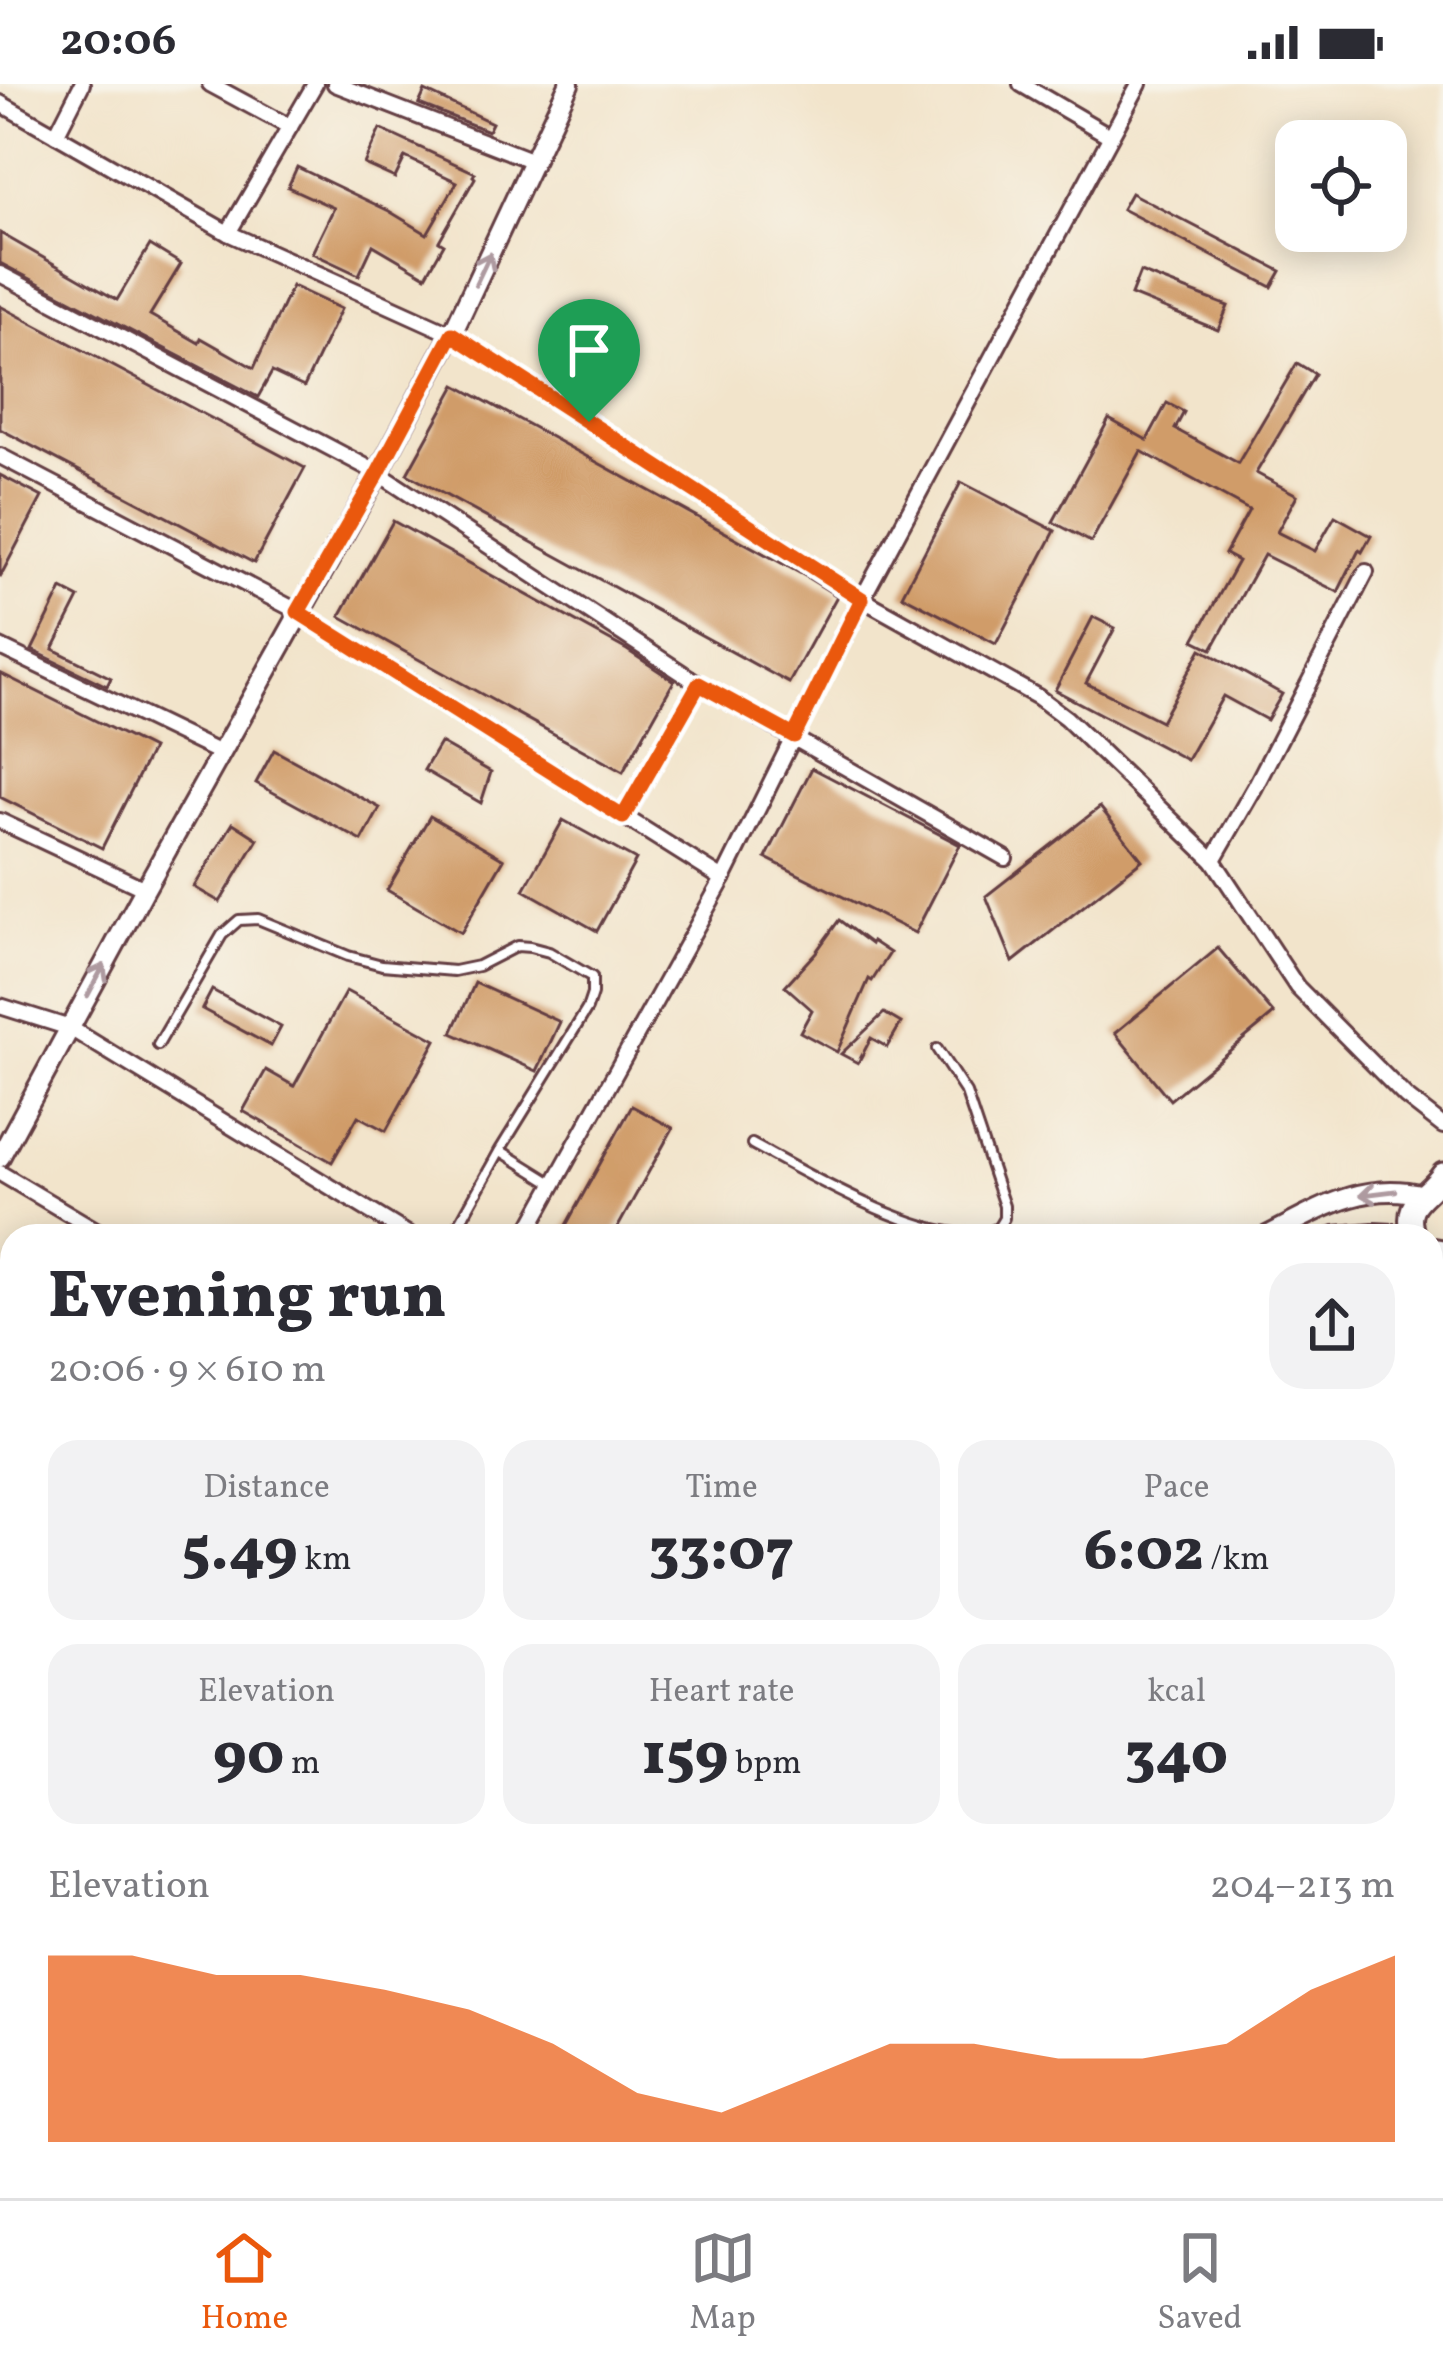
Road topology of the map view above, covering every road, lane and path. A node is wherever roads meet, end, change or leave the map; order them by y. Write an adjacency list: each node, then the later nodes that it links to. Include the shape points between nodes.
1 (82, 84): 10 (street)
2 (210, 84): 9 (street)
3 (315, 84): 9 (street)
4 (335, 84): 12 (street)
5 (569, 84): 12 (street)
6 (1021, 84): 11 (street)
7 (1139, 84): 11 (street)
8 (0, 103): 10 (street)
9 (290, 127): 13 (street)
10 (56, 135): 13 (street)
11 (1110, 136): 19 (street)
12 (533, 161): 15 (street, one-way to 12)
13 (228, 233): 15 (street)
14 (0, 274): 17 (street)
15 (452, 334): 17 (street); 19 (street)
16 (0, 456): 20 (street)
17 (378, 473): 20 (street); 22 (street)
18 (1366, 572): 28 (street)
19 (862, 599): 23 (street); 28 (street, via 1066,718)
20 (298, 612): 24 (street); 25 (street)
21 (0, 647): 24 (street)
22 (699, 684): 23 (street); 25 (street)
23 (794, 736): 27 (street); 29 (street)
24 (220, 753): 30 (street)
25 (623, 817): 29 (street)
26 (0, 821): 30 (street)
27 (1005, 858)
28 (1213, 860): 35 (street, via 1298,987)
29 (723, 879): 40 (street)
30 (145, 889): 32 (street, one-way to 30)
31 (0, 1006): 32 (street)
32 (70, 1028): 38 (street); 43 (street)
33 (158, 1045): 37 (lane, via 222,935 239,920 258,919 348,956 404,967 454,971 517,946 549,952 592,977 592,994)
34 (937, 1049): 47 (lane, via 966,1094 1004,1205)
35 (1443, 1126)
36 (752, 1144): 46 (lane, via 856,1200)
37 (500, 1150): 40 (lane); 44 (lane)
38 (0, 1157)
39 (0, 1173): 42 (street)
40 (556, 1184): 45 (street)
41 (1435, 1187): 48 (street, one-way to 48, via 1383,1189); 49 (main road, via 1416,1201)
42 (86, 1224)
43 (391, 1224)
44 (459, 1224)
45 (532, 1224)
46 (923, 1224)
47 (1000, 1224)
48 (1290, 1224)
49 (1410, 1224)

